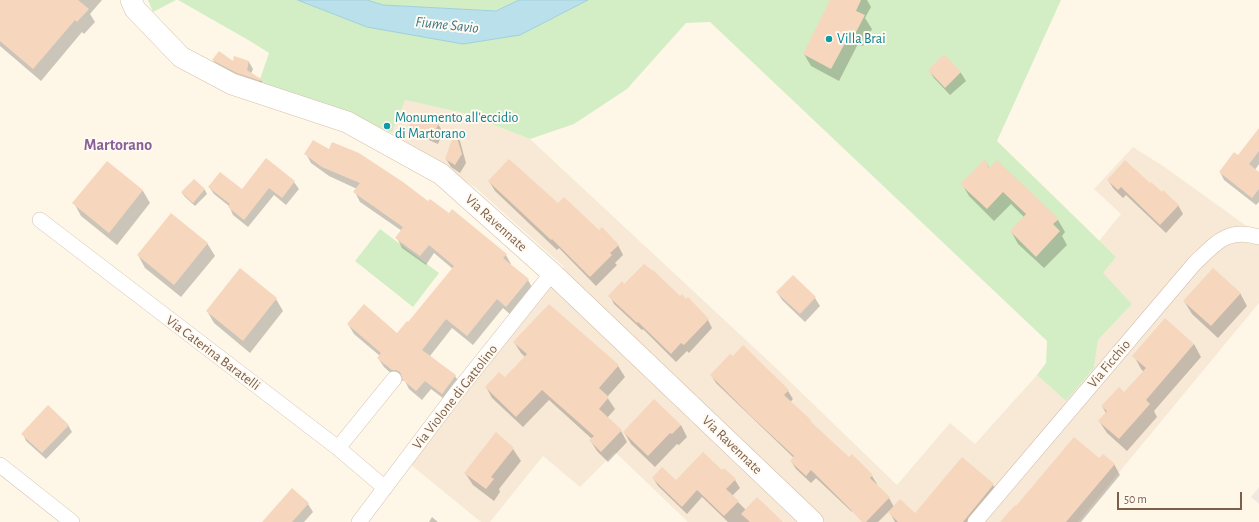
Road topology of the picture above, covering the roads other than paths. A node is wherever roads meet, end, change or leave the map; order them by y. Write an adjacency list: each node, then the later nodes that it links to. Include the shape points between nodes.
1 (131, 0): 4 (main road, Via Ravennate, via 135,9 181,56 232,84 347,122 440,174)
2 (40, 220): 6 (street, Via Caterina Baratelli)
3 (1259, 237): 12 (street, Via Ficchio, via 1233,234 1218,241 1194,264)
4 (552, 273): 8 (street, Via Violone di Gattolino, via 457,392); 11 (main road, Via Ravennate)
5 (394, 379): 6 (street)
6 (338, 448): 8 (street, Via Caterina Baratelli)
7 (0, 465): 9 (street)
8 (385, 488): 10 (street, Via Violone di Gattolino)
9 (72, 522)
10 (359, 522)
11 (813, 522)
12 (975, 522)

